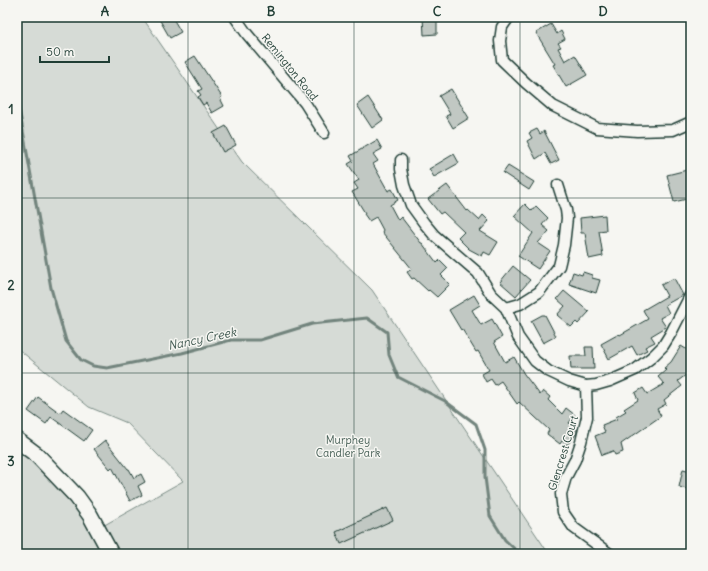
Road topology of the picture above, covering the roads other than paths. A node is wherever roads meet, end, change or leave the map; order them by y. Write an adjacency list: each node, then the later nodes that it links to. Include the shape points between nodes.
1 (235, 17): 4 (street, Remington Road, via 305,103)
2 (509, 17): 3 (street, via 502,27 502,60 553,106 597,128 673,130)
3 (691, 122)
4 (324, 133)
5 (401, 160): 8 (street, via 404,185 411,205 434,235 478,273 491,294)
6 (558, 185): 8 (street, via 567,218 564,245 558,266 539,292 520,304)
7 (691, 294): 9 (street, via 663,346 652,357 635,370 610,381)
8 (506, 308): 9 (street, via 518,337 535,361 548,371)
9 (586, 386): 12 (street, Glencrest Court, via 587,417 575,460 561,494 563,512 574,528)
10 (17, 440): 11 (street, via 37,455 77,497)
11 (111, 554)
12 (610, 554)

